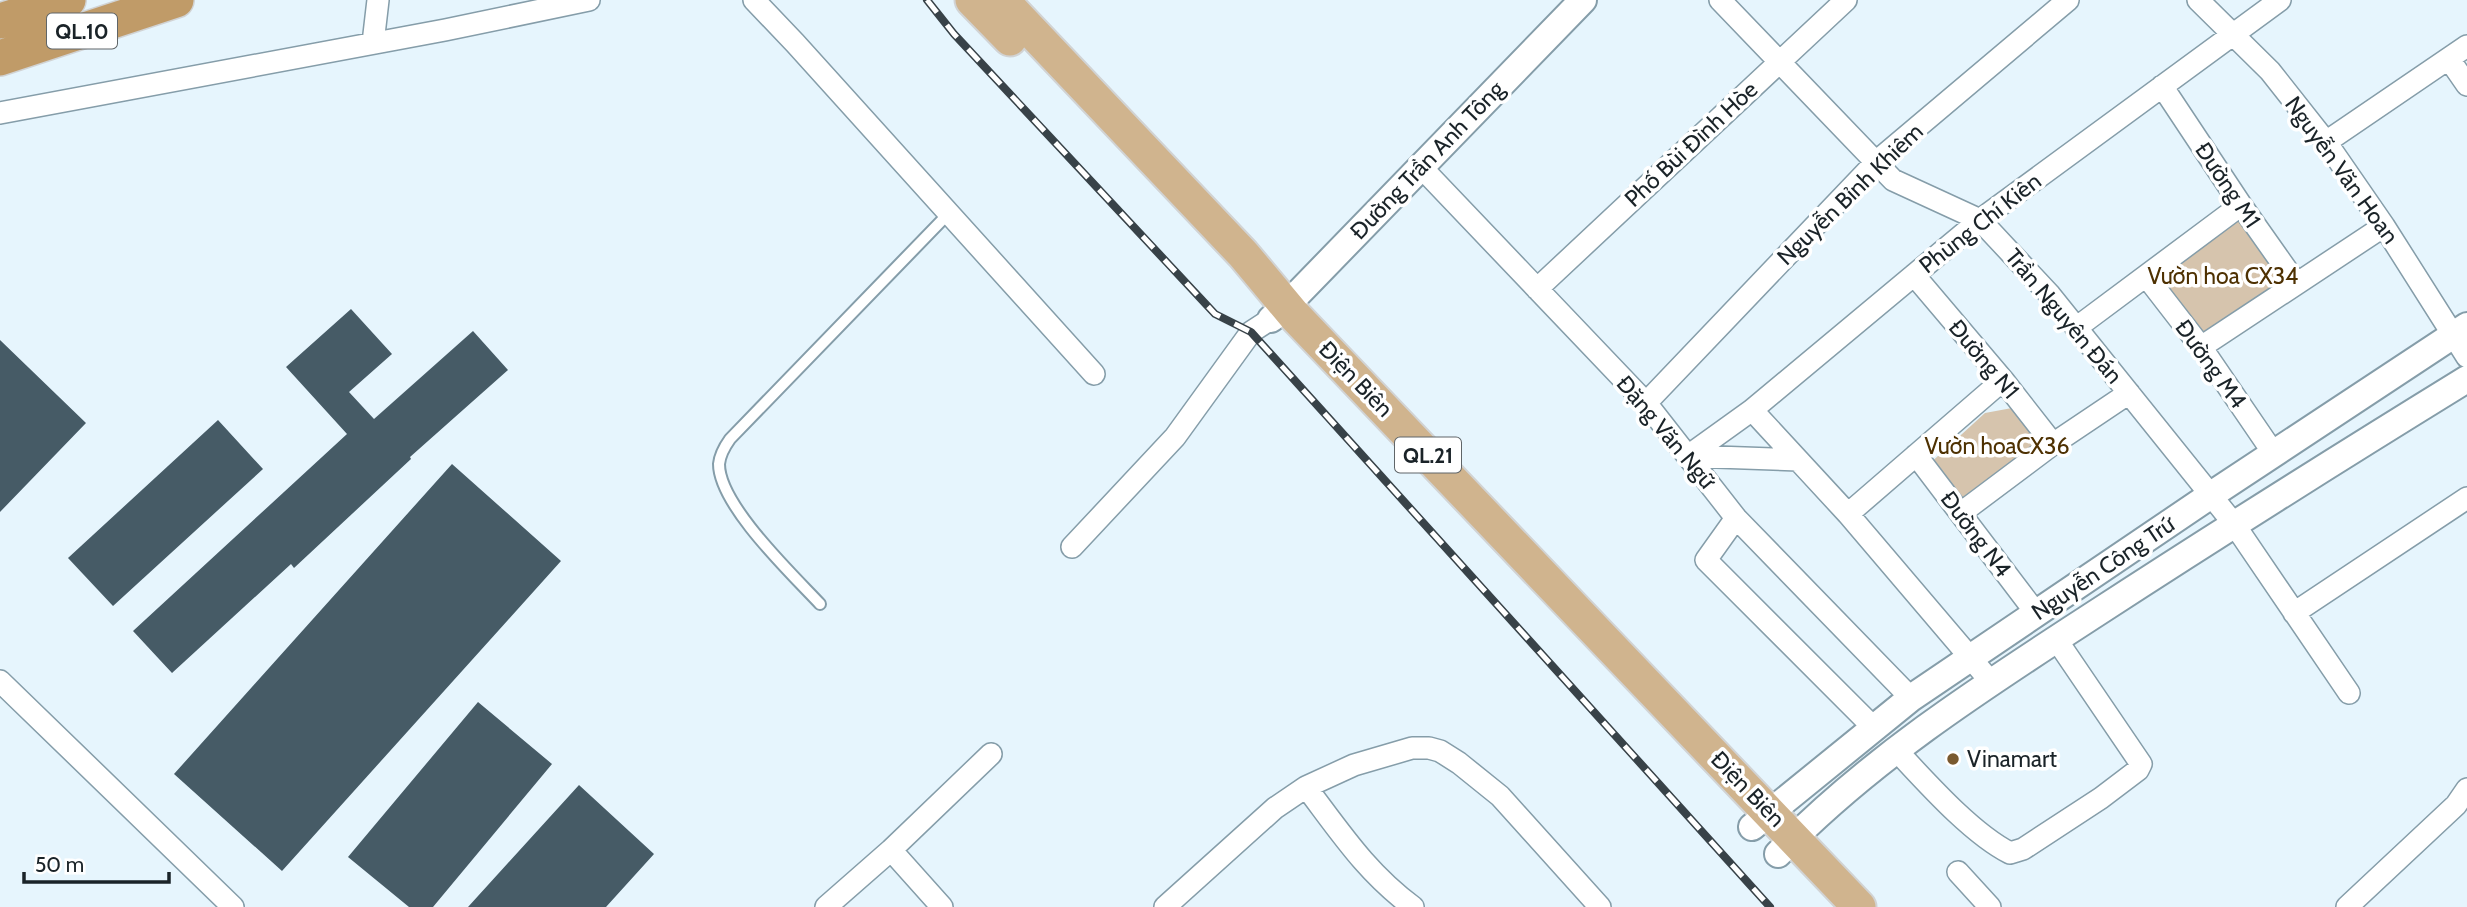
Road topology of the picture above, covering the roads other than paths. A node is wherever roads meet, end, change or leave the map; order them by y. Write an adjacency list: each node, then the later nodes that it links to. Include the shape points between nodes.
1 (16, 0): 14 (highway)
2 (378, 0): 17 (street)
3 (589, 0): 17 (street)
4 (754, 0): 29 (street)
5 (972, 0): 36 (main road, Điện Biên / QL.21)
6 (1002, 0): 36 (main road, Điện Biên / QL.21, via 1242,254)
7 (1583, 0): 27 (street, Đường Trần Anh Tông)
8 (1720, 0): 21 (street, Trần Nguyên Đán)
9 (1846, 0): 21 (street, Phố Bùi Đình Hòe)
10 (2068, 0): 26 (street, Nguyễn Bỉnh Khiêm)
11 (2198, 0): 16 (street, Nguyễn Văn Hoan)
12 (2280, 0): 16 (street, Phùng Chí Kiên)
13 (170, 2): 19 (highway, QL.10)
14 (60, 3): 15 (highway)
15 (0, 21)
16 (2232, 33): 23 (street, Phùng Chí Kiên); 25 (street, Nguyễn Văn Hoan, via 2270,71)
17 (373, 43): 24 (street)
18 (2467, 46): 20 (street)
19 (0, 58)
20 (2449, 59): 22 (street); 25 (street)
21 (1780, 61): 26 (street, Trần Nguyên Đán); 35 (street, Phố Bùi Đình Hòe)
22 (2467, 85)
23 (2162, 86): 28 (street, Đường M1); 30 (street, Phùng Chí Kiên)
24 (0, 113)
25 (2326, 142): 31 (street, Nguyễn Văn Hoan)
26 (1876, 162): 30 (street, Trần Nguyên Đán, via 1893,180); 44 (street, Nguyễn Bỉnh Khiêm)
27 (1421, 167): 35 (street, Đặng Văn Ngữ); 36 (street, Đường Trần Anh Tông)
28 (2241, 205): 33 (street); 34 (street, Đường M1)
29 (949, 213): 40 (street); 58 (lane, via 722,450 719,464 729,496 758,537)
30 (1980, 220): 32 (street, Phùng Chí Kiên); 37 (street, Trần Nguyên Đán)
31 (2384, 226): 34 (street); 38 (street, Nguyễn Văn Hoan)
32 (1914, 275): 42 (street, Đường N1); 45 (street, Phùng Chí Kiên)
33 (2146, 276): 37 (street); 39 (street, Đường M4)
34 (2296, 283): 39 (street)
35 (1537, 289): 44 (street, Đặng Văn Ngữ)
36 (1278, 312): 57 (street, via 1251,332 1175,437); 72 (main road, Điện Biên / QL.21)
37 (2077, 328): 43 (street, Trần Nguyên Đán)
38 (2463, 339): 47 (street, Nguyễn Công Trứ)
39 (2201, 347): 47 (street, Đường M4)
40 (1094, 374)
41 (2467, 379): 56 (street, Nguyễn Công Trứ)
42 (2003, 380): 46 (street, Đường N1); 48 (street)
43 (2129, 393): 46 (street); 51 (street, Trần Nguyên Đán)
44 (1646, 403): 49 (street, Đặng Văn Ngữ)
45 (1752, 410): 49 (street, Phùng Chí Kiên); 50 (street)
46 (2053, 444): 53 (street)
47 (2274, 454): 51 (street, Nguyễn Công Trứ)
48 (1916, 455): 53 (street, Đường N4); 54 (street)
49 (1688, 456): 50 (street); 55 (street, Đặng Văn Ngữ)
50 (1798, 460): 54 (street)
51 (2211, 495): 56 (street, Trần Nguyên Đán); 59 (street, Nguyễn Công Trứ)
52 (2467, 498): 60 (street)
53 (1961, 513): 59 (street, Đường N4)
54 (1848, 514): 62 (street)
55 (1736, 518): 66 (street, Đặng Văn Ngữ); 67 (street, via 1706,561)
56 (2234, 524): 60 (street, Trần Nguyên Đán); 61 (street, Nguyễn Công Trứ)
57 (1072, 547)
58 (820, 604)
59 (2036, 613): 62 (street, Nguyễn Công Trứ)
60 (2294, 613): 65 (street, Trần Nguyên Đán)
61 (2056, 639): 64 (street, Nguyễn Công Trứ); 68 (street, via 2141,764 2101,798 2010,853 1996,846 1936,792)
62 (1970, 658): 64 (street); 66 (street, Nguyễn Công Trứ)
63 (0, 681): 76 (street)
64 (1991, 682): 68 (street, Nguyễn Công Trứ)
65 (2349, 693)
66 (1911, 698): 67 (street, Nguyễn Công Trứ)
67 (1874, 728): 72 (street, Nguyễn Công Trứ)
68 (1897, 751): 73 (street, Nguyễn Công Trứ)
69 (991, 754): 74 (street)
70 (1306, 788): 79 (street, via 1275,808); 80 (street, via 1367,867); 81 (street, via 1354,765 1412,748 1440,751 1500,796)
71 (2467, 789): 85 (street, via 2456,806)
72 (1761, 820): 73 (main road, Điện Biên / QL.21)
73 (1786, 846): 82 (main road, Điện Biên / QL.21); 83 (main road, Điện Biên / QL.21)
74 (891, 850): 77 (street); 78 (street)
75 (1958, 872): 84 (street)
76 (233, 907)
77 (826, 907)
78 (942, 907)
79 (1165, 907)
80 (1413, 907)
81 (1600, 907)
82 (1830, 907)
83 (1859, 907)
84 (1990, 907)
85 (2347, 907)

